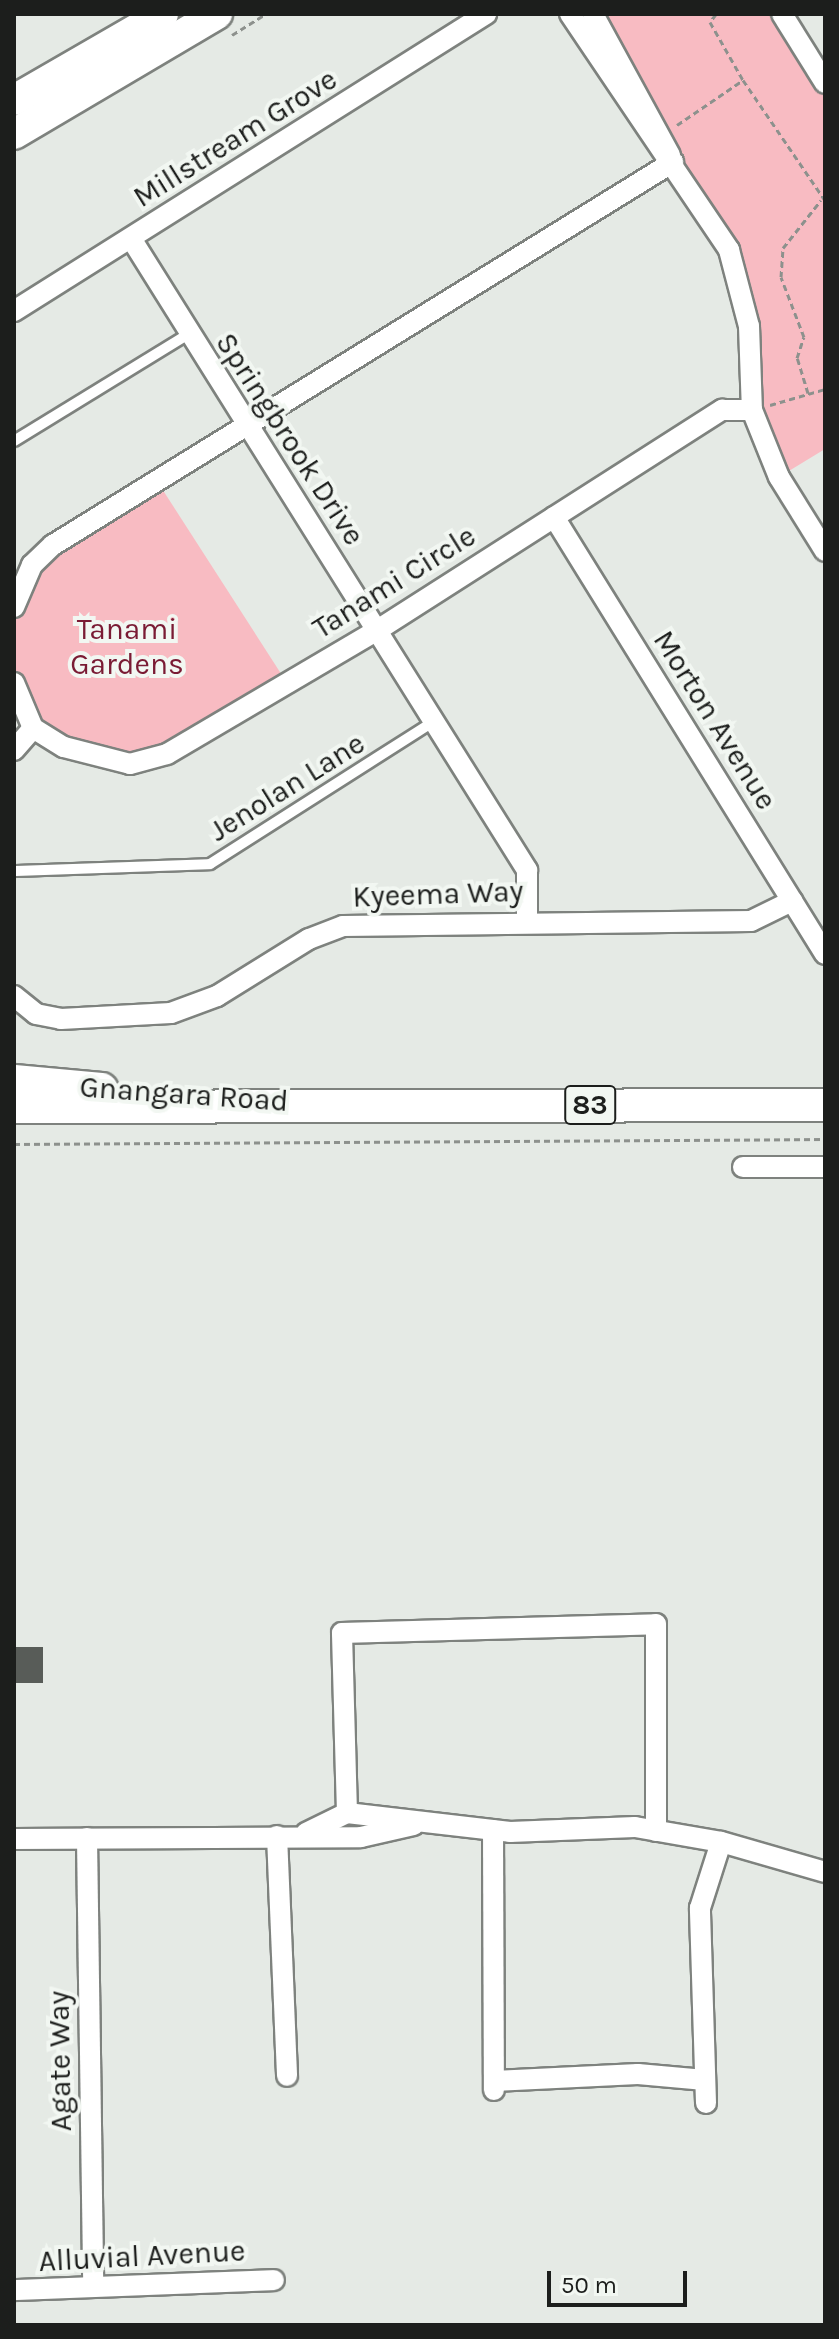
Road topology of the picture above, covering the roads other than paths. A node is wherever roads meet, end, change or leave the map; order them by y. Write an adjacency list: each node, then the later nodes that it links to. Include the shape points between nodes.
1 (163, 14): 8 (main road)
2 (217, 14): 9 (main road)
3 (486, 14): 11 (street, Millstream Grove)
4 (570, 14): 10 (street, via 647,137)
5 (593, 14): 10 (street, via 662,133)
6 (782, 14): 7 (street)
7 (825, 83)
8 (14, 100)
9 (14, 134)
10 (673, 162): 14 (street, via 729,250 743,291); 15 (street)
11 (132, 240): 12 (street, Millstream Grove); 13 (street, Springbrook Drive)
12 (14, 311)
13 (187, 335): 15 (street, Springbrook Drive); 16 (lane)
14 (752, 410): 17 (street, Tanami Circle, via 722,410); 18 (street, via 779,477)
15 (247, 425): 19 (street, via 53,545 32,565); 20 (street, Springbrook Drive)
16 (14, 441)
17 (554, 517): 20 (street, Tanami Circle); 26 (street, Morton Avenue)
18 (825, 551)
19 (14, 607)
20 (376, 631): 22 (street, Springbrook Drive); 23 (street, Tanami Circle, via 167,754 143,761 98,760)
21 (14, 683): 23 (street)
22 (433, 722): 25 (lane, Jenolan Lane, via 210,864); 27 (street, Springbrook Drive, via 527,870)
23 (33, 728): 24 (street)
24 (14, 750)
25 (14, 871)
26 (792, 901): 27 (street, Kyeema Way, via 751,921); 28 (street, Morton Avenue)
27 (527, 921): 29 (street, Kyeema Way, via 343,926 309,939 217,996 171,1013 61,1019 36,1014)
28 (825, 954)
29 (14, 996)
30 (14, 1081): 32 (main road, Gnangara Road / 83)
31 (825, 1105): 32 (main road, Gnangara Road / 83)
32 (355, 1106): 33 (main road, Gnangara Road / 83)
33 (14, 1107)
34 (743, 1167): 35 (street)
35 (825, 1167)
36 (347, 1813): 37 (street); 39 (street, via 342,1633 656,1624); 40 (street)
37 (438, 1820): 38 (street); 40 (street, via 361,1837)
38 (493, 1830): 39 (street); 47 (street, via 494,2085 638,2074)
39 (656, 1831): 44 (street)
40 (306, 1833): 41 (street)
41 (277, 1836): 42 (street); 46 (street)
42 (87, 1838): 43 (street); 50 (street, Agate Way)
43 (14, 1839)
44 (721, 1842): 45 (street); 47 (street, via 700,1908)
45 (825, 1872)
46 (287, 2076)
47 (705, 2080): 48 (street)
48 (706, 2103)
49 (274, 2280): 50 (street, Alluvial Avenue)
50 (93, 2284): 51 (street, Alluvial Avenue, via 63,2292)
51 (14, 2290)

